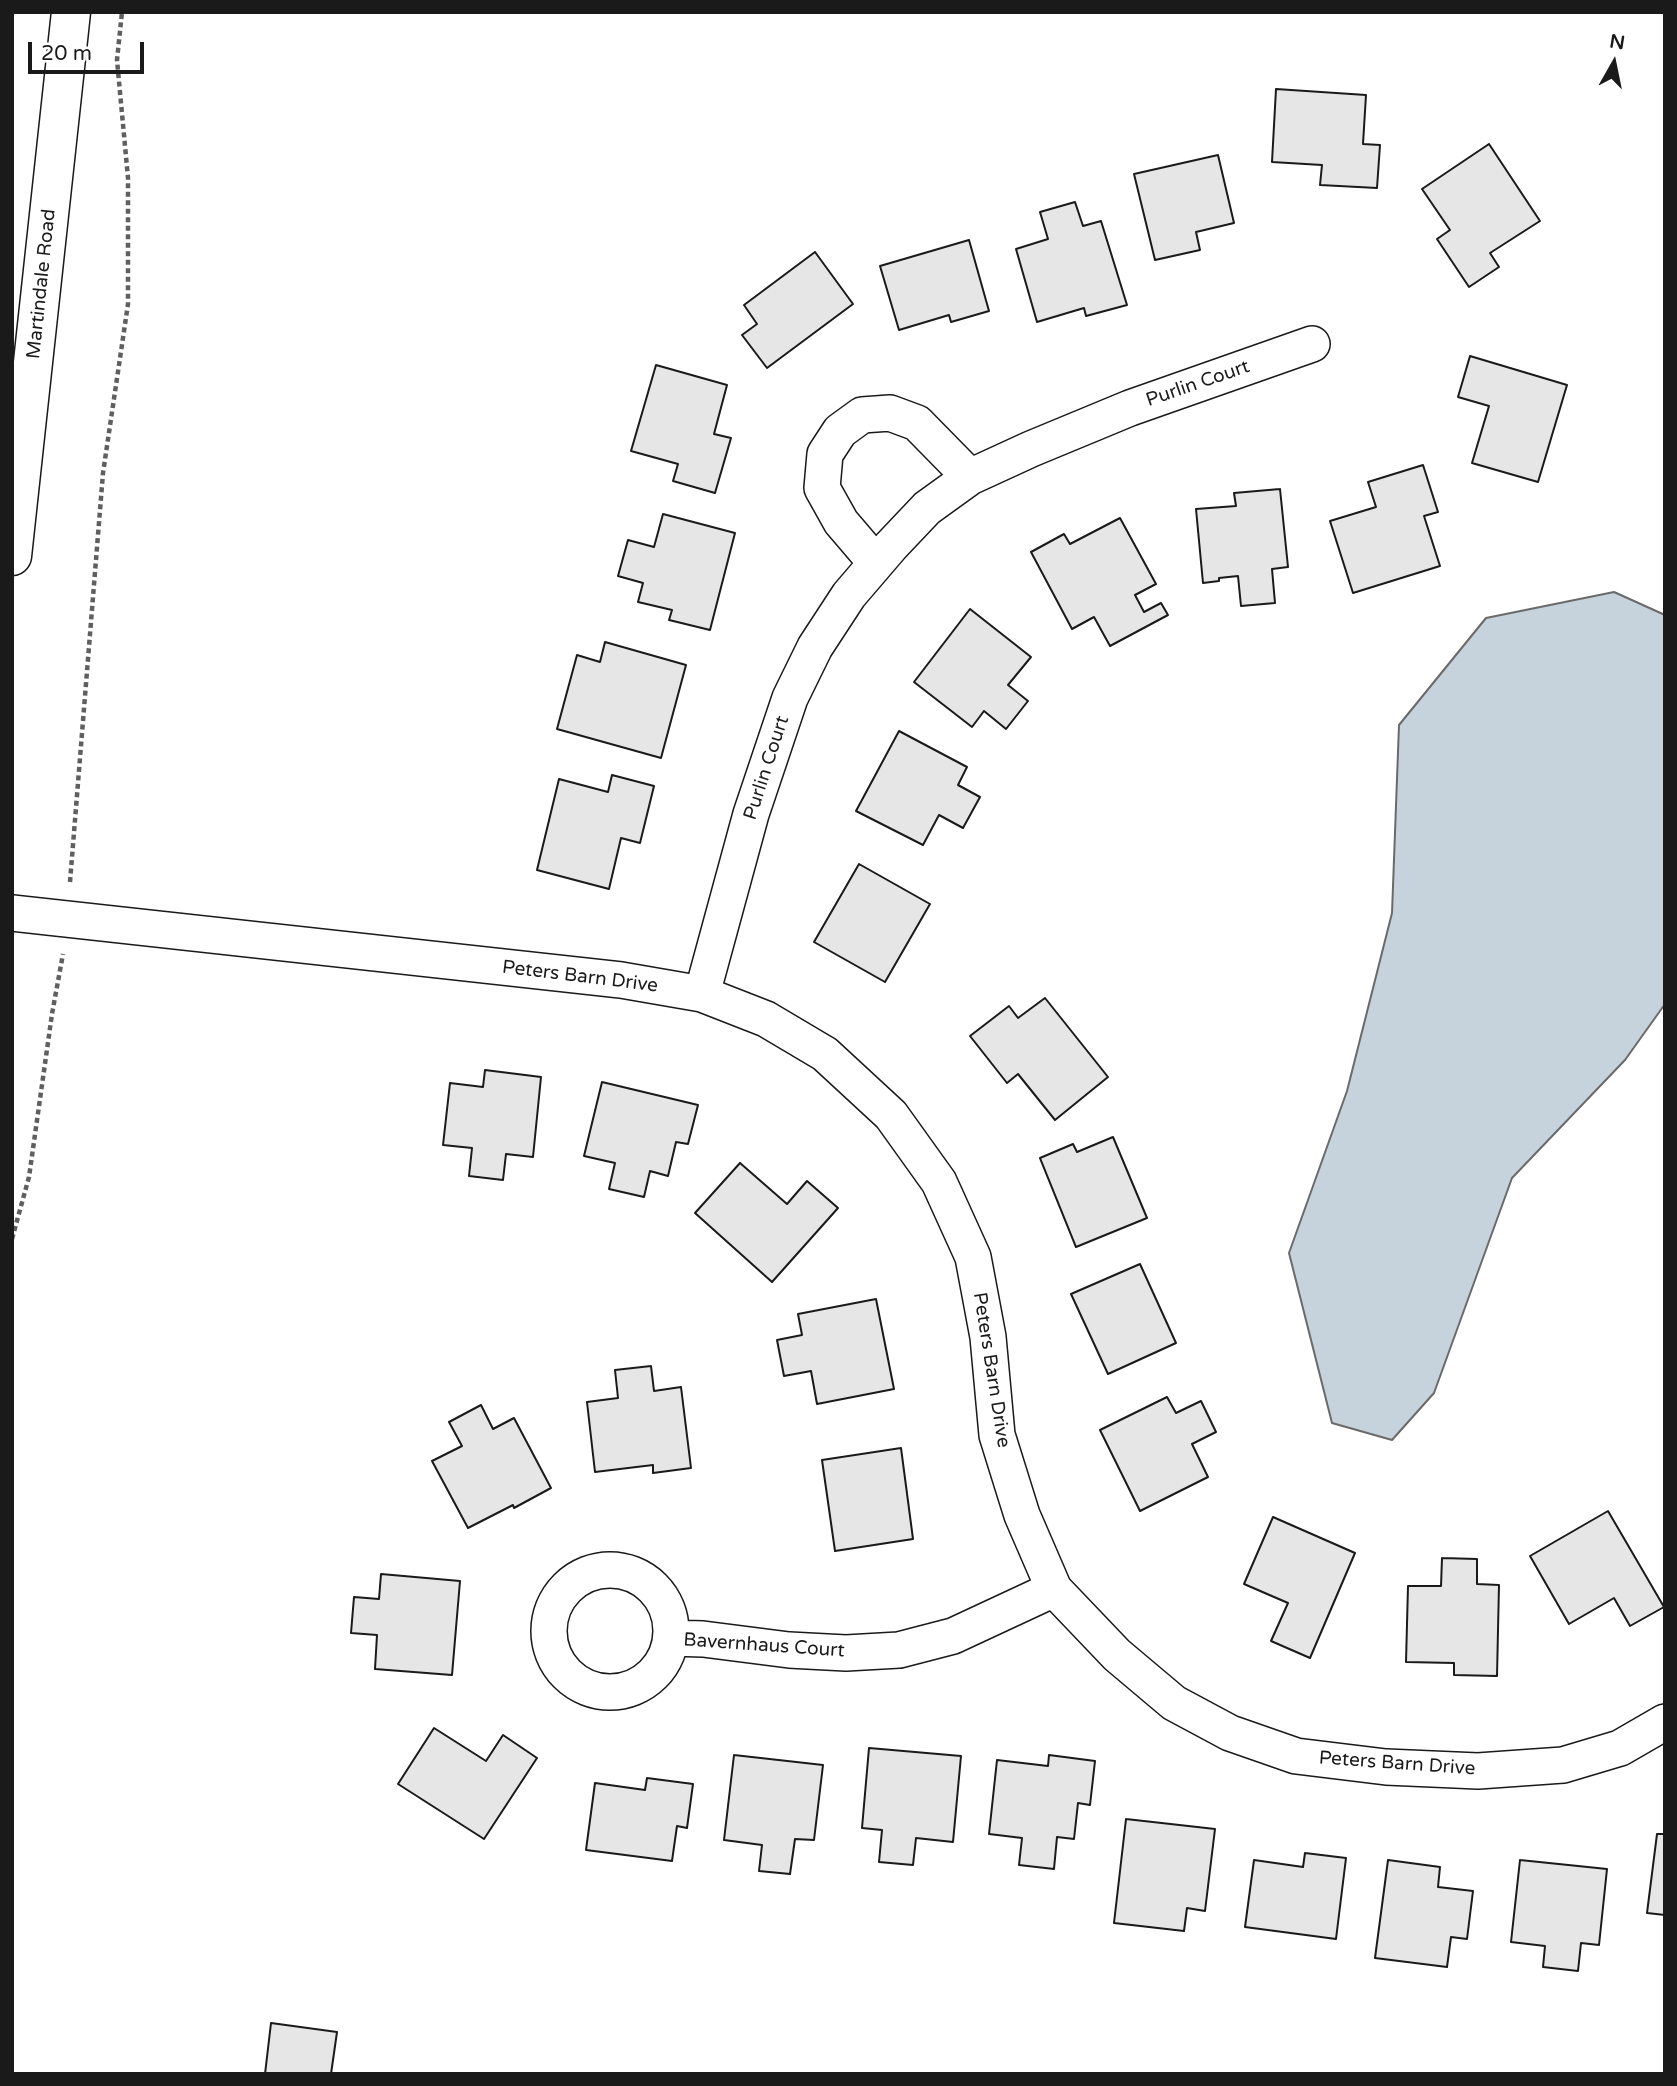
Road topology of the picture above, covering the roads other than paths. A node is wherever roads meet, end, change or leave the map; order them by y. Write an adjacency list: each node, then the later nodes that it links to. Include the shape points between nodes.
1 (71, 12): 4 (street, Martindale Road)
2 (1312, 344): 3 (street, Purlin Court, via 1130,408)
3 (970, 477): 5 (street, Purlin Court, via 927,508); 5 (street, via 917,423 890,413 862,415 840,432 825,454 822,488 841,522)
4 (12, 556)
5 (876, 563): 7 (street, Purlin Court, via 815,647 790,698 751,814)
6 (12, 913): 7 (street, Peters Barn Drive, via 621,980)
7 (702, 994): 8 (street, Peters Barn Drive, via 766,1019 825,1054 891,1115 939,1182 973,1257 988,1337 997,1435 1022,1515)
8 (1054, 1589): 9 (street, Bavernhaus Court, via 953,1636 899,1650 834,1653); 10 (street, Peters Barn Drive, via 1118,1655 1174,1703 1230,1733 1296,1756 1478,1772 1563,1765 1620,1748)
9 (671, 1638)
10 (1665, 1722)

